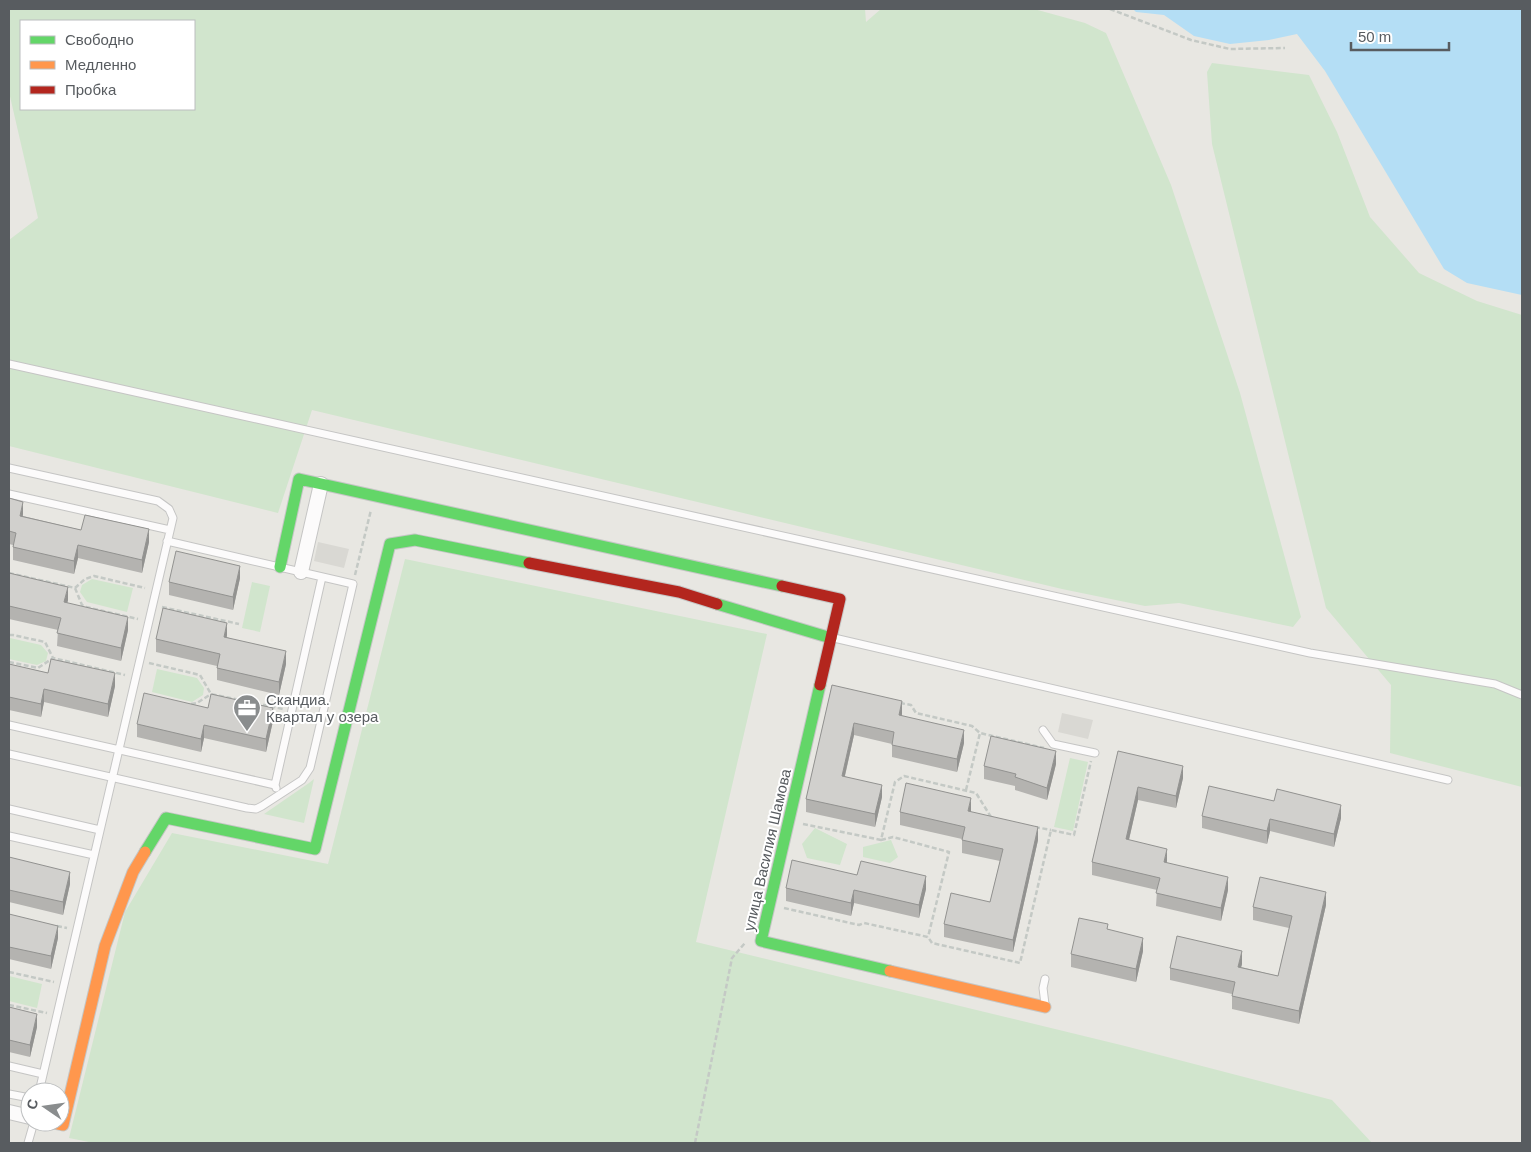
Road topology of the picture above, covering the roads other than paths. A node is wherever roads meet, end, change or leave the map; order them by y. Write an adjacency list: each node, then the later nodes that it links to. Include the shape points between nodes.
1 (9, 364): 11 (lane, via 1310,653 1496,684)
2 (9, 468): 5 (lane, via 162,503 172,514)
3 (321, 484): 7 (street, via 299,479); 8 (street); 10 (street, улица Василия Шамова, via 840,598)
4 (9, 494): 5 (lane)
5 (170, 530): 6 (lane)
6 (167, 542): 7 (lane); 14 (lane)
7 (280, 567): 8 (lane)
8 (301, 572): 9 (lane)
9 (322, 577): 19 (lane); 20 (lane, via 353,584 310,768 302,780)
10 (831, 638): 18 (lane); 26 (street, улица Василия Шамова, via 761,941); 30 (street, via 679,592 415,540 390,544 315,849 166,818 133,872 105,946)
11 (1522, 695)
12 (9, 725): 14 (lane)
13 (1043, 730): 16 (lane, via 1053,744)
14 (118, 750): 17 (lane); 19 (lane)
15 (9, 754): 17 (lane)
16 (1093, 756)
17 (112, 777): 20 (lane, via 256,809); 22 (lane)
18 (1448, 780)
19 (275, 785): 20 (lane)
20 (279, 795)
21 (9, 809): 22 (lane)
22 (100, 830): 24 (lane)
23 (9, 836): 24 (lane)
24 (94, 855): 28 (lane)
25 (1045, 979): 26 (lane)
26 (1046, 1007)
27 (9, 1066): 28 (lane)
28 (43, 1074): 29 (lane)
29 (41, 1082)
30 (70, 1095)

